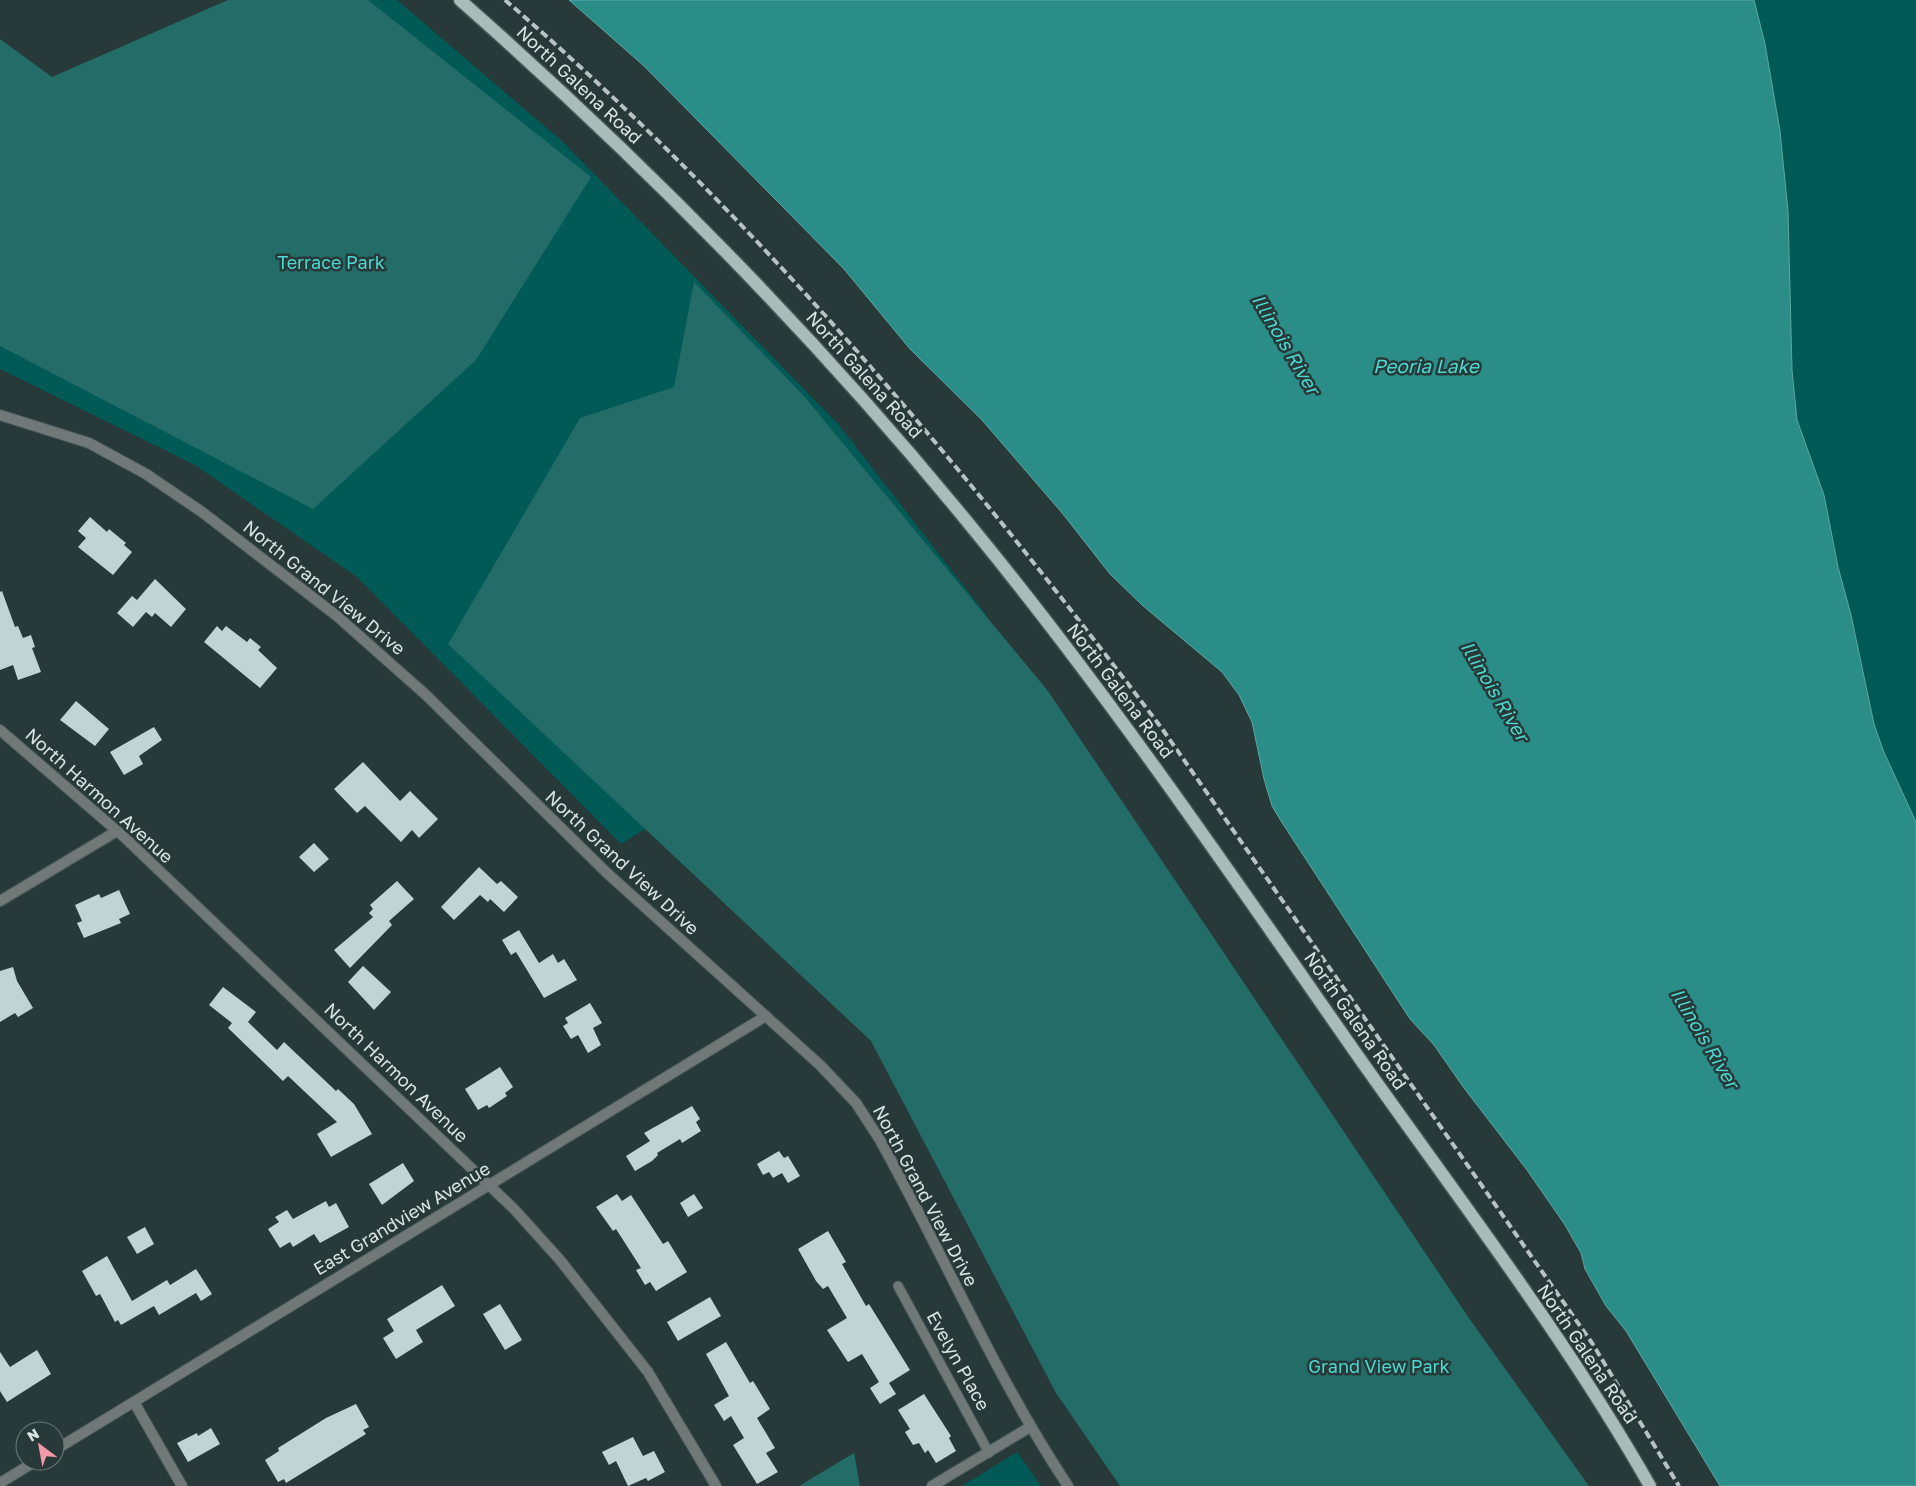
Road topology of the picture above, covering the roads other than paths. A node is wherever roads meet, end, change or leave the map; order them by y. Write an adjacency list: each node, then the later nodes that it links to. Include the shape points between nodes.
1 (460, 0): 19 (main road, North Galena Road, via 606,133 743,268 871,407 973,528 1108,702 1244,894 1550,1329)
2 (0, 415): 6 (street, North Grand View Drive, via 83,441 122,460 202,512 284,574 351,627 601,867)
3 (0, 730): 4 (street, North Harmon Avenue)
4 (117, 831): 5 (street); 7 (street, North Harmon Avenue)
5 (0, 901)
6 (766, 1016): 7 (street, East Grandview Avenue); 10 (street, North Grand View Drive, via 836,1081 871,1125 906,1186 979,1334)
7 (490, 1185): 9 (street, East Grandview Avenue); 16 (street, North Harmon Avenue, via 560,1260 636,1356 654,1380)
8 (898, 1286): 12 (lane, Evelyn Place)
9 (134, 1402): 11 (street, East Grandview Avenue); 15 (street)
10 (1030, 1427): 12 (street); 18 (street, North Grand View Drive)
11 (65, 1444)
12 (989, 1452): 17 (street)
13 (20, 1471): 14 (street)
14 (0, 1483)
15 (182, 1486)
16 (716, 1486)
17 (932, 1486)
18 (1068, 1486)
19 (1650, 1486)

